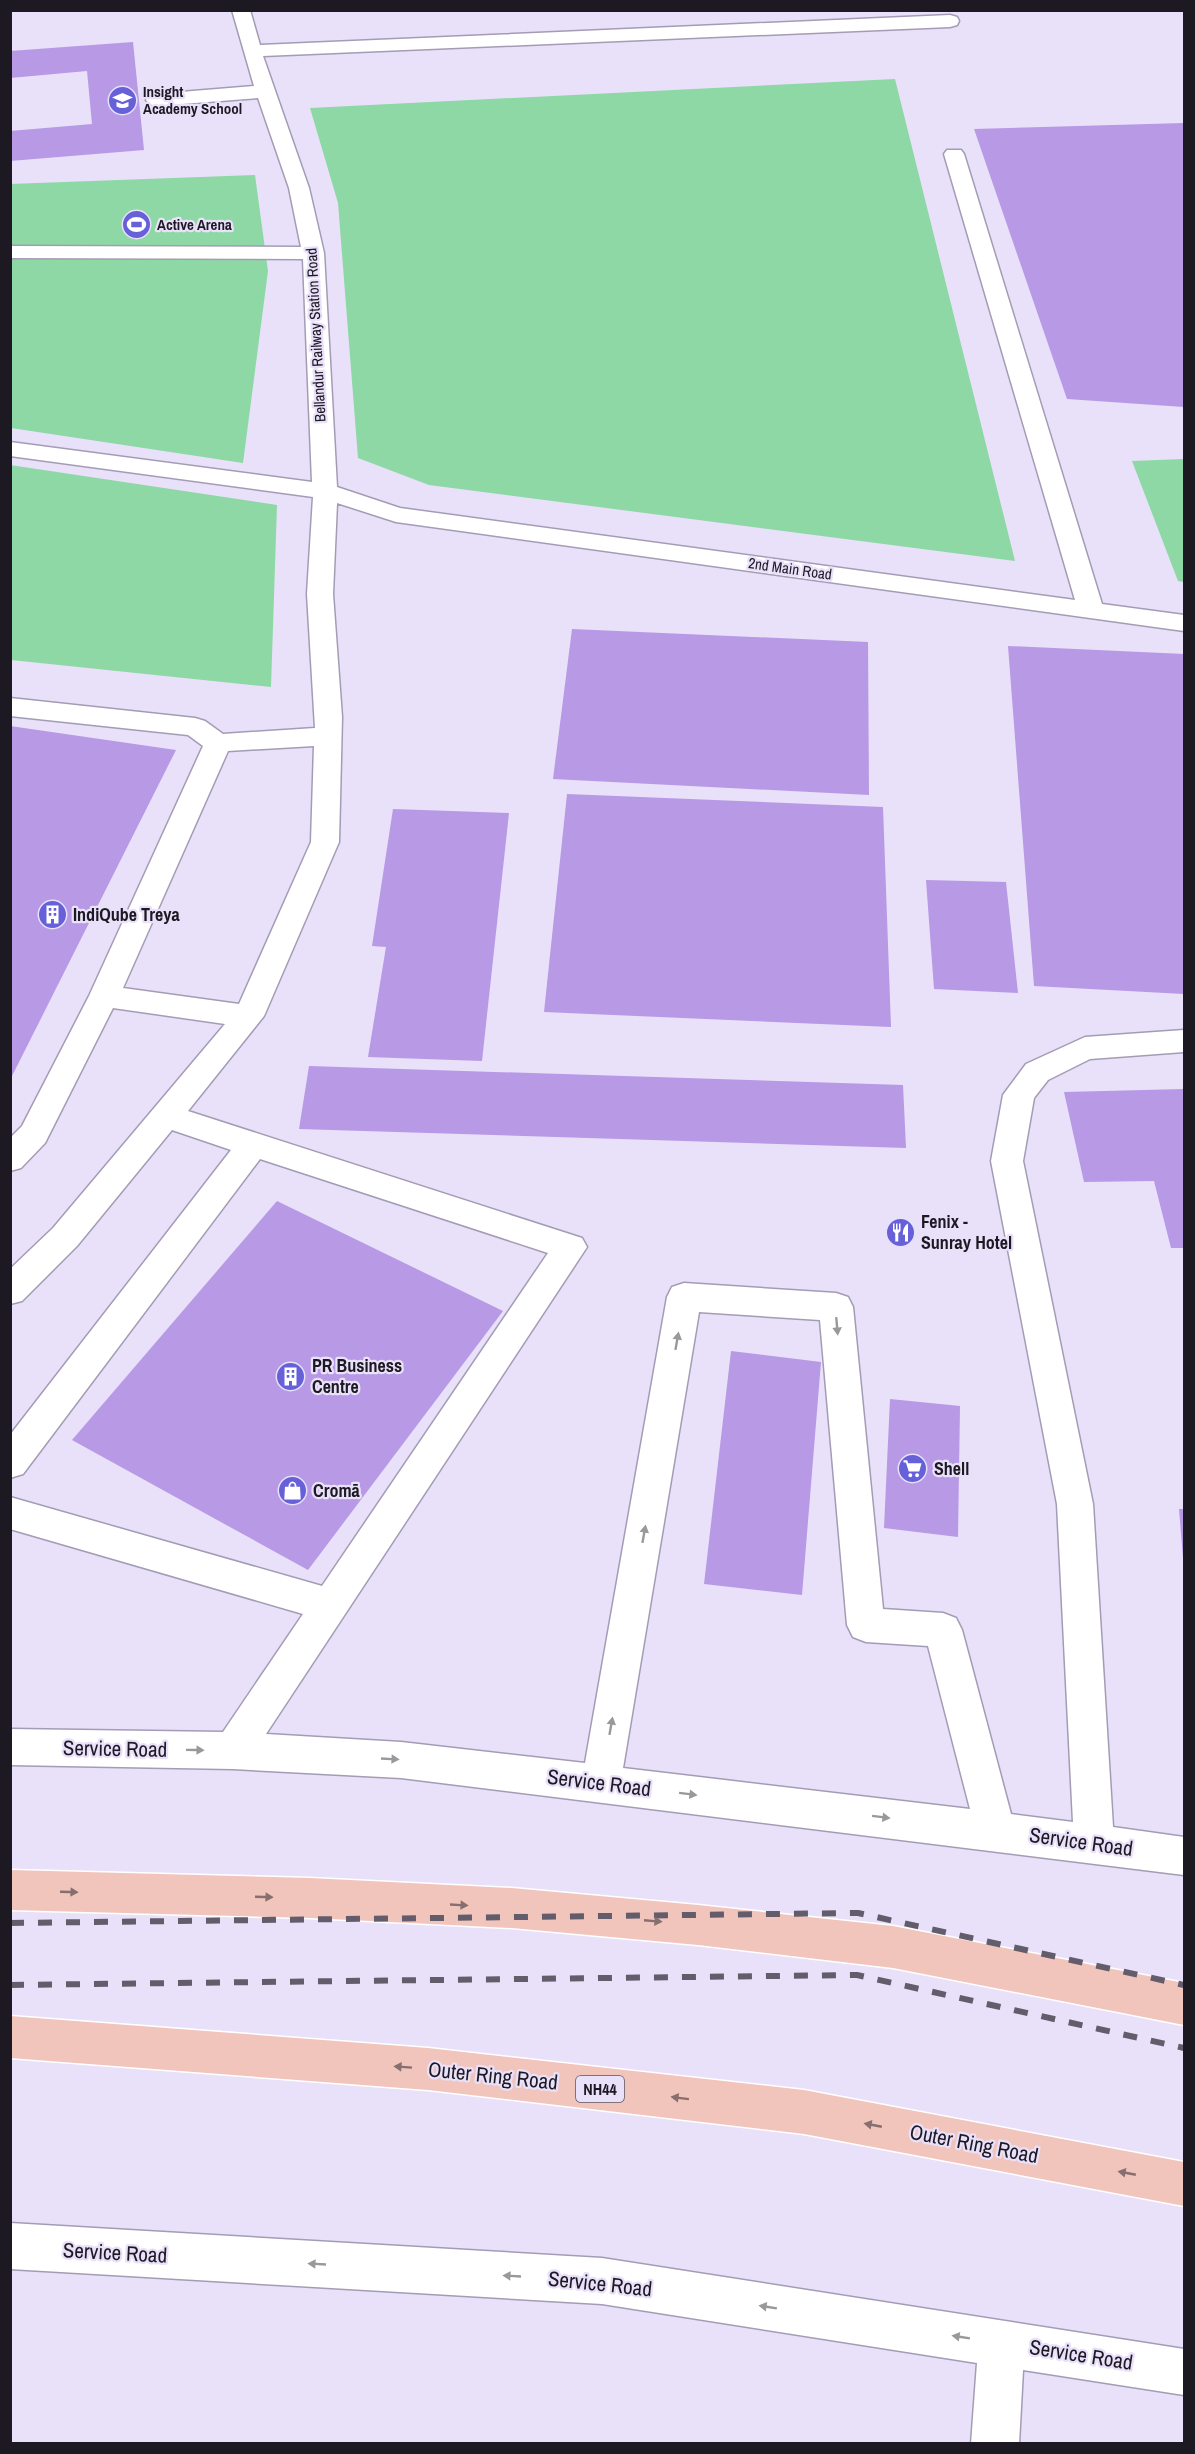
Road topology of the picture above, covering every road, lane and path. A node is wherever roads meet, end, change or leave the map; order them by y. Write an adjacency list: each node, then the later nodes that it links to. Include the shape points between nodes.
1 (241, 10): 3 (street, Bellandur Railway Station Road)
2 (950, 21): 3 (street)
3 (252, 51): 4 (street, Bellandur Railway Station Road)
4 (266, 91): 5 (street); 8 (street, Bellandur Railway Station Road, via 299,188)
5 (156, 100)
6 (954, 154): 11 (street)
7 (10, 252): 8 (street)
8 (314, 254): 10 (street, Bellandur Railway Station Road)
9 (10, 449): 10 (street, 2nd Main Road)
10 (325, 491): 11 (street, 2nd Main Road, via 396,515); 14 (street, Bellandur Railway Station Road, via 320,594)
11 (1091, 610): 12 (street, 2nd Main Road)
12 (1185, 623)
13 (10, 707): 15 (street, via 195,727)
14 (328, 735): 15 (street); 17 (street, Bellandur Railway Station Road, via 325,842)
15 (218, 743): 16 (street)
16 (104, 996): 17 (street); 21 (street, via 34,1134)
17 (249, 1017): 19 (street, Bellandur Railway Station Road)
18 (1185, 1041): 30 (street, via 1085,1048 1037,1072 1019,1095 1007,1161 1075,1504)
19 (165, 1116): 20 (street); 22 (street, Bellandur Railway Station Road, via 64,1237)
20 (253, 1145): 23 (street); 25 (street, via 570,1247)
21 (10, 1159)
22 (10, 1292)
23 (10, 1463)
24 (10, 1513): 25 (street)
25 (331, 1605): 27 (street)
26 (10, 1747): 27 (street, Service Road, one-way to 27)
27 (233, 1751): 28 (street, Service Road, one-way to 28, via 401,1760)
28 (601, 1784): 29 (street, Service Road, one-way to 29); 29 (street, one-way to 29, via 684,1297 836,1307 866,1625 943,1630)
29 (996, 1831): 30 (street, Service Road)
30 (1094, 1844): 31 (street, Service Road)
31 (1185, 1856)
32 (10, 1890): 33 (highway, one-way to 33, via 488,1907 698,1925 894,1947)
33 (1185, 2004)
34 (10, 2037): 35 (highway, Outer Ring Road / NH44, one-way to 34, via 804,2112 428,2069)
35 (1185, 2184)
36 (10, 2246): 37 (street, Service Road, one-way to 36, via 602,2281)
37 (1002, 2343): 38 (street, Service Road); 39 (street)
38 (1185, 2372)
39 (995, 2444)

